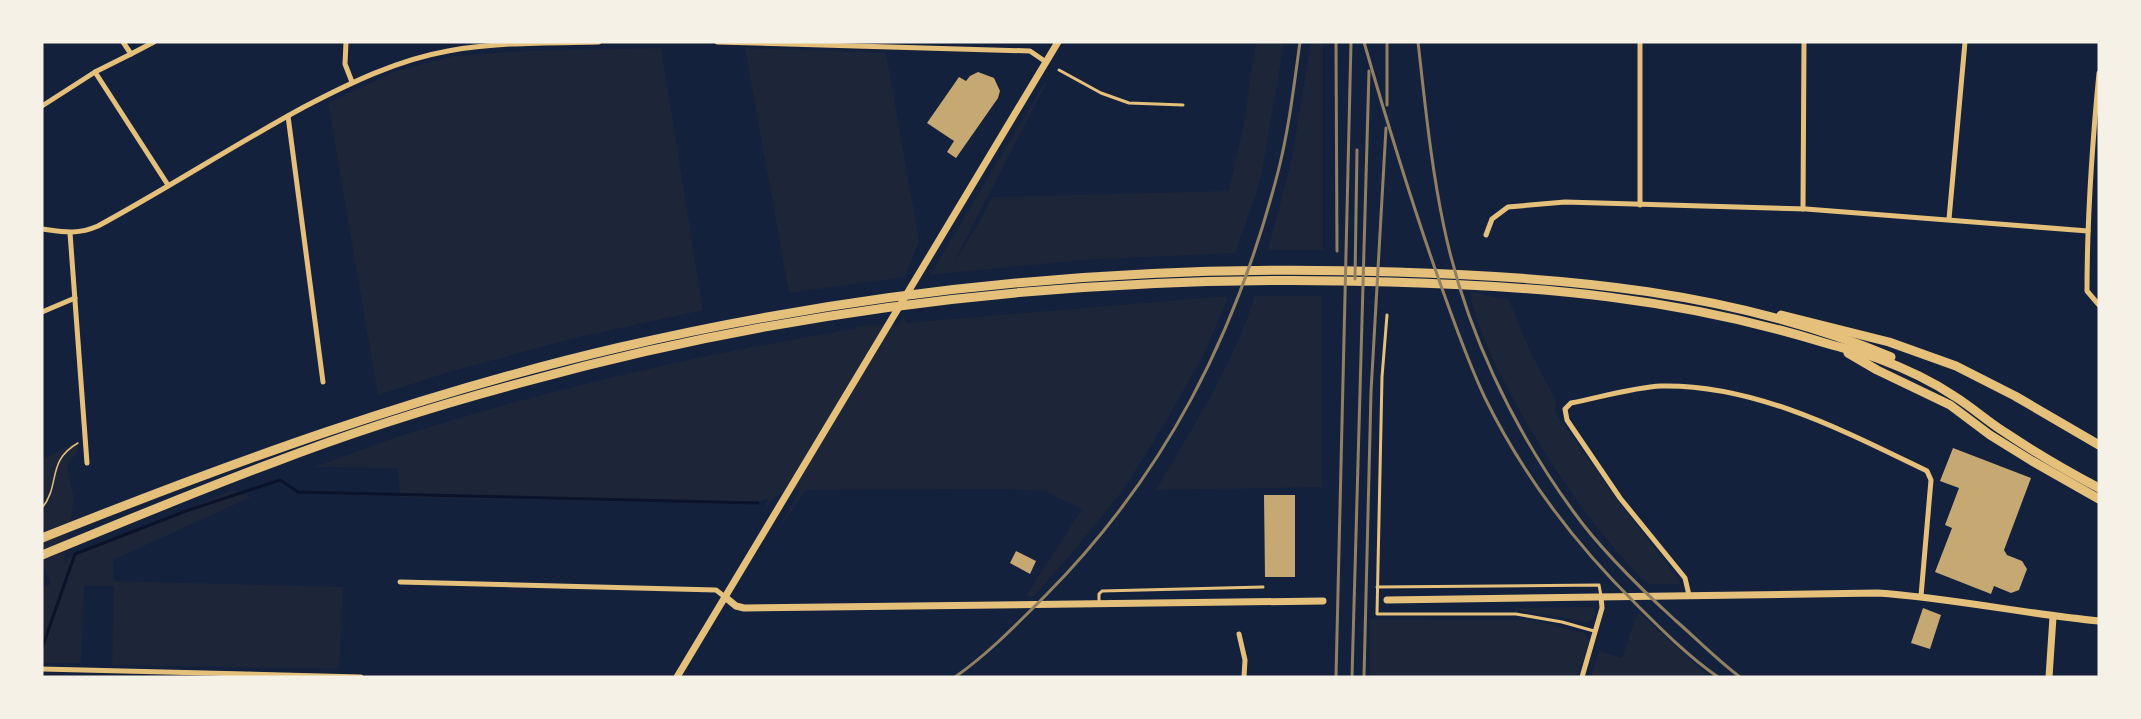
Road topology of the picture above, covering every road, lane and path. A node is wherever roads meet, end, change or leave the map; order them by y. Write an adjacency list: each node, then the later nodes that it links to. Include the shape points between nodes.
1 (123, 42): 13 (street)
2 (154, 42): 13 (street)
3 (346, 42): 18 (street, via 345,64)
4 (599, 42): 10 (street)
5 (717, 42): 11 (street)
6 (1058, 42): 14 (street)
7 (1640, 42): 24 (street)
8 (1804, 42): 25 (street)
9 (1965, 42): 26 (street)
10 (523, 43): 18 (street, via 447,51)
11 (847, 44): 12 (street)
12 (961, 45): 14 (street, via 1030,51)
13 (131, 54): 16 (street)
14 (1046, 62): 54 (street)
15 (1059, 70): 19 (lane, via 1129,103)
16 (95, 72): 20 (street); 23 (street)
17 (2099, 74): 22 (street)
18 (352, 82): 21 (street)
19 (1183, 105)
20 (42, 106)
21 (288, 116): 23 (street); 37 (street)
22 (2097, 122): 28 (street)
23 (168, 185): 29 (street, via 98,226)
24 (1641, 205): 25 (street); 30 (street, via 1565,202 1508,207 1492,219)
25 (1803, 209): 26 (street)
26 (1950, 219): 28 (street)
27 (42, 229): 29 (street)
28 (2088, 231): 32 (street, via 2087,291)
29 (70, 233): 31 (street)
30 (1486, 235)
31 (75, 298): 33 (street); 39 (street)
32 (2099, 304)
33 (42, 312)
34 (1755, 312): 38 (highway, via 1870,348 1920,370); 40 (highway, via 1794,317 1888,342 1956,366); 46 (highway, via 1668,294 1561,280 1328,270 1106,275 877,298 655,340 402,407)
35 (1387, 315): 50 (lane)
36 (1838, 347): 38 (highway, via 1881,360); 44 (highway, via 1950,405 2007,446); 47 (highway, via 1677,306 1466,284 1328,280 1179,282 948,300 758,328 528,381 405,417 271,463)
37 (323, 382)
38 (1955, 393): 42 (highway); 43 (highway, via 2003,431)
39 (86, 438): 41 (street); 45 (path, via 61,456)
40 (2099, 445)
41 (87, 463)
42 (2099, 481)
43 (2099, 488)
44 (2099, 499)
45 (42, 508)
46 (42, 538)
47 (42, 555)
48 (400, 582): 54 (street, via 716,590)
49 (1263, 587): 57 (lane, via 1102,591)
50 (1377, 587): 52 (lane, via 1599,585); 60 (lane, via 1377,615 1516,614)
51 (1689, 595): 52 (street); 53 (street); 53 (street, via 1685,578 1620,498 1567,420 1565,409 1571,403 1658,386 1715,389 1797,413 1927,471 1931,480)
52 (1601, 596): 55 (street); 60 (street)
53 (1921, 596): 58 (street)
54 (725, 597): 57 (street, via 744,608); 64 (street)
55 (1387, 600)
56 (1323, 601): 57 (street)
57 (1099, 604)
58 (2053, 617): 59 (street); 67 (street)
59 (2099, 621)
60 (1596, 632): 66 (street)
61 (1239, 634): 65 (street)
62 (42, 669): 63 (street)
63 (361, 677)
64 (677, 677)
65 (1244, 677)
66 (1582, 677)
67 (2049, 677)

